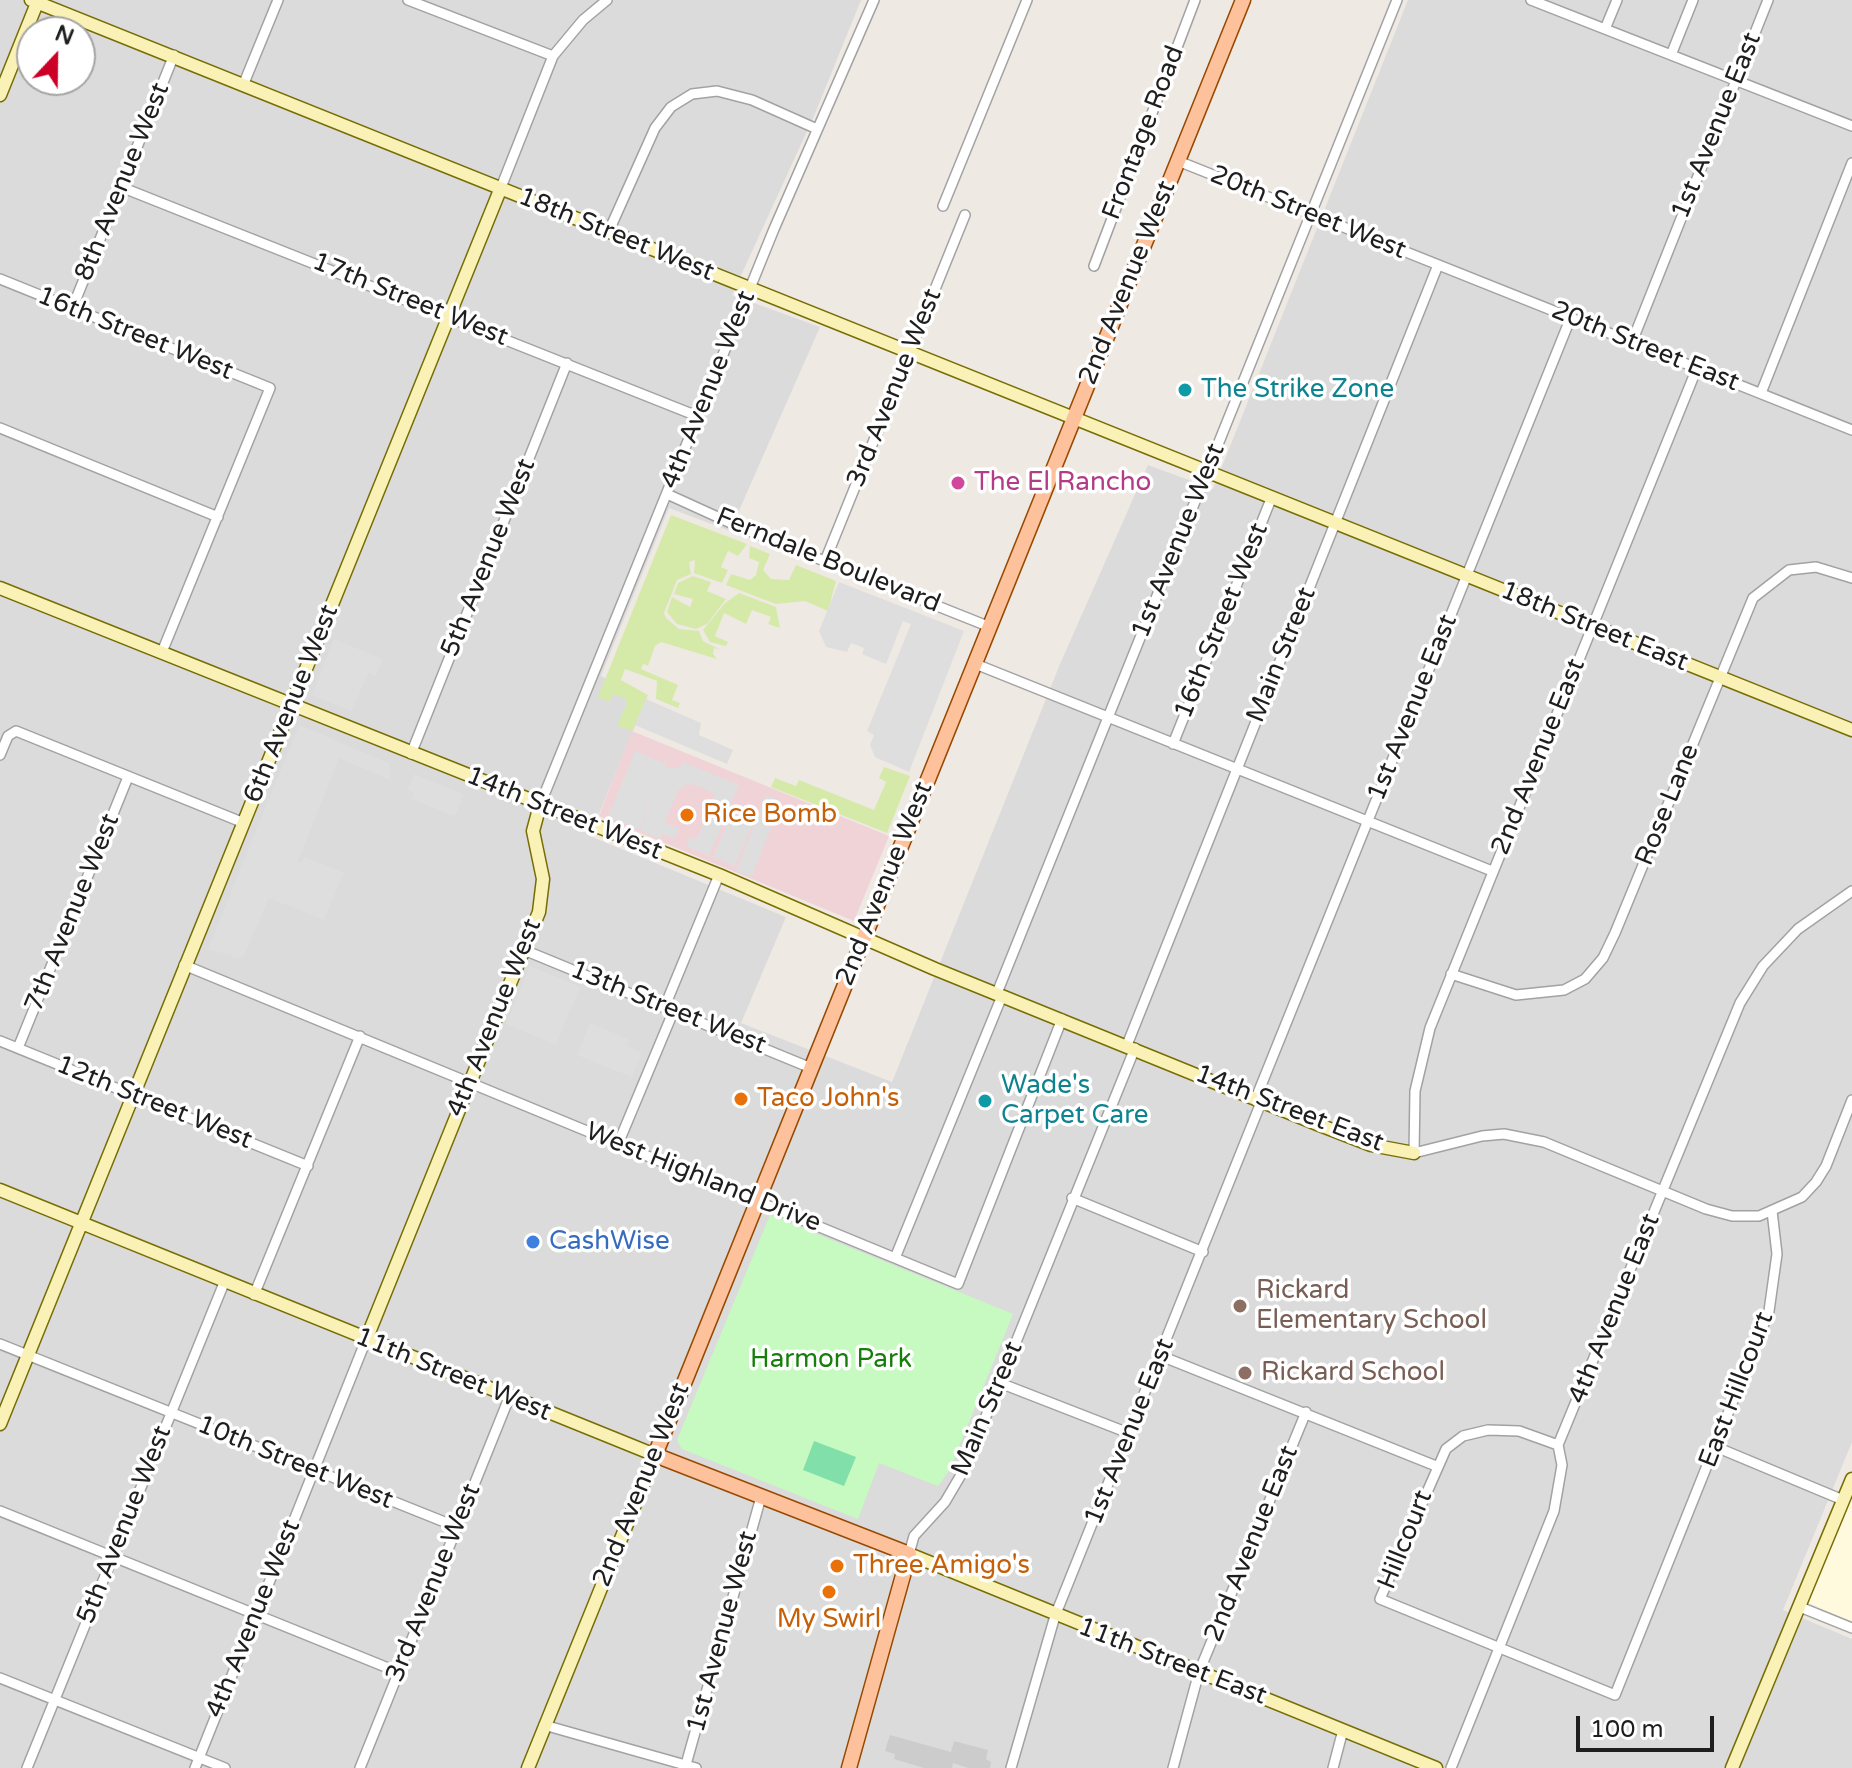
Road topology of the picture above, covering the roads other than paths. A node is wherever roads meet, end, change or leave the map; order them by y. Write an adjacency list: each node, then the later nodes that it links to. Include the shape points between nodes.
1 (278, 0): 19 (street)
2 (408, 0): 17 (street)
3 (607, 0): 17 (street, 6th Avenue West)
4 (874, 0): 22 (street, 4th Avenue West)
5 (1027, 0): 27 (street)
6 (1195, 0): 32 (street, Frontage Road)
7 (1243, 0): 23 (main road, 2nd Avenue West)
8 (1397, 0): 28 (street, 1st Avenue West)
9 (1531, 0): 14 (street)
10 (1617, 0): 14 (street)
11 (1693, 0): 16 (street)
12 (1768, 0): 18 (street, 1st Avenue East)
13 (35, 1): 15 (street, 18th Street West); 20 (street)
14 (1605, 29): 16 (street)
15 (174, 55): 19 (street, 18th Street West); 25 (street, 8th Avenue West)
16 (1671, 55): 18 (street)
17 (553, 56): 26 (street, 6th Avenue West)
18 (1735, 80): 21 (street); 38 (street, 1st Avenue East)
19 (244, 83): 26 (street, 18th Street West)
20 (0, 95)
21 (1852, 126)
22 (817, 129): 30 (street, via 752,100 717,91 692,94 663,117); 34 (street, 4th Avenue West)
23 (1178, 161): 28 (street, 20th Street West); 44 (main road, 2nd Avenue West)
24 (1852, 163): 42 (street)
25 (121, 187): 35 (street, 8th Avenue West); 36 (street, 17th Street West)
26 (500, 190): 30 (street, 18th Street West); 36 (street, 6th Avenue West)
27 (943, 206)
28 (1310, 214): 31 (street, 20th Street West); 47 (street, 1st Avenue West)
29 (965, 215): 39 (street, 3rd Avenue West)
30 (608, 233): 34 (street, 18th Street West)
31 (1438, 265): 37 (street, 20th Street East); 51 (street, Main Street)
32 (1094, 266)
33 (0, 279): 35 (street, 16th Street West)
34 (749, 288): 39 (street, 18th Street West); 43 (street, 4th Avenue West)
35 (72, 309): 50 (street, 16th Street West, via 270,388)
36 (449, 315): 40 (street, 17th Street West); 61 (street, 6th Avenue West)
37 (1571, 317): 38 (street, 20th Street East); 53 (street, 1st Avenue East)
38 (1632, 342): 41 (street, 20th Street East)
39 (909, 352): 44 (street, 18th Street West); 52 (street, 3rd Avenue West)
40 (567, 363): 43 (street, 17th Street West); 65 (street, 5th Avenue West)
41 (1697, 368): 42 (street, 20th Street East); 56 (street, 2nd Avenue East)
42 (1761, 393): 46 (street, 20th Street East)
43 (697, 416): 48 (street, 4th Avenue West)
44 (1074, 419): 47 (street, 18th Street West); 57 (main road, 2nd Avenue West)
45 (0, 428): 50 (street)
46 (1852, 430)
47 (1207, 473): 49 (street, 18th Street West); 62 (street, 1st Avenue West)
48 (667, 494): 52 (street, Ferndale Boulevard); 69 (street, 4th Avenue West)
49 (1271, 499): 51 (street, 18th Street West); 64 (street, 16th Street West)
50 (218, 517): 58 (street)
51 (1335, 524): 53 (street, 18th Street East); 67 (street, Main Street)
52 (825, 561): 57 (street, Ferndale Boulevard)
53 (1467, 576): 56 (street, 18th Street East); 70 (street, 1st Avenue East)
54 (1852, 578): 60 (street, Rose Lane, via 1816,567 1789,570 1768,584 1745,613)
55 (0, 588): 58 (street, 14th Street West)
56 (1592, 626): 60 (street, 18th Street East); 72 (street, 2nd Avenue East)
57 (990, 627): 59 (main road, 2nd Avenue West)
58 (162, 652): 61 (street, 14th Street West)
59 (973, 663): 62 (street, 16th Street West); 75 (main road, 2nd Avenue West)
60 (1720, 677): 63 (street, 18th Street East); 78 (street, Rose Lane, via 1615,933 1585,979 1564,990 1516,995)
61 (292, 705): 65 (street, 14th Street West); 71 (street, 6th Avenue West)
62 (1108, 717): 64 (street, 16th Street West); 79 (street, 1st Avenue West)
63 (1852, 730)
64 (1173, 744): 67 (street, 16th Street West)
65 (411, 754): 69 (street, 14th Street West)
66 (0, 755): 68 (street, via 16,731)
67 (1236, 769): 70 (street, 16th Street West); 84 (street, Main Street)
68 (128, 777): 71 (street); 85 (street, 7th Avenue West)
69 (540, 805): 73 (street, 14th Street West); 76 (street, 4th Avenue West, via 533,831 542,899)
70 (1367, 821): 72 (street, 16th Street West); 89 (street, 1st Avenue East)
71 (244, 823): 77 (street, 6th Avenue West)
72 (1492, 871): 78 (street, 2nd Avenue East)
73 (719, 875): 75 (street, 14th Street West); 80 (street)
74 (1852, 891): 95 (street, 4th Avenue East, via 1798,929 1763,966 1740,1003)
75 (863, 938): 79 (street, 14th Street West); 86 (main road, 2nd Avenue West)
76 (524, 950): 80 (street, 13th Street West); 87 (street, 4th Avenue West)
77 (184, 965): 82 (street, West Highland Drive); 88 (street, 6th Avenue West)
78 (1451, 974): 92 (street, 2nd Avenue East, via 1418,1069)
79 (999, 994): 81 (street, 14th Street West); 101 (street, 1st Avenue West)
80 (670, 1008): 86 (street, 13th Street West); 91 (street)
81 (1062, 1019): 84 (street, 14th Street West); 101 (street, West Highland Drive, via 958,1284)
82 (360, 1036): 87 (street, West Highland Drive); 93 (street)
83 (0, 1041): 85 (street, 12th Street West)
84 (1131, 1047): 89 (street, 14th Street East); 96 (street, Main Street)
85 (18, 1048): 88 (street, 12th Street West)
86 (811, 1068): 97 (main road, 2nd Avenue West)
87 (469, 1081): 91 (street, West Highland Drive); 104 (street, 4th Avenue West)
88 (133, 1095): 93 (street, 12th Street West); 99 (street, 6th Avenue West)
89 (1259, 1099): 92 (street, 14th Street East, via 1371,1145); 100 (street, 1st Avenue East)
90 (1852, 1100): 98 (street, via 1816,1182 1802,1197)
91 (618, 1144): 97 (street, West Highland Drive)
92 (1414, 1153): 95 (street, 14th Street East, via 1504,1134 1544,1142)
93 (308, 1166): 103 (street)
94 (0, 1190): 99 (street, 11th Street West)
95 (1663, 1191): 98 (street, 14th Street East, via 1732,1216); 114 (street, 4th Avenue East)
96 (1072, 1198): 100 (street); 108 (street, Main Street)
97 (757, 1201): 101 (street, West Highland Drive); 116 (main road, 2nd Avenue West)
98 (1772, 1211): 115 (street, East Hillcourt, via 1777,1254 1769,1311)
99 (80, 1223): 102 (street, 11th Street West); 106 (street, 6th Avenue West)
100 (1203, 1252): 107 (street, 1st Avenue East)
101 (895, 1258)
102 (224, 1283): 103 (street, 11th Street West); 111 (street, 5th Avenue West)
103 (254, 1295): 104 (street, 11th Street West)
104 (366, 1340): 109 (street, 11th Street West); 118 (street, 4th Avenue West)
105 (0, 1344): 106 (street, 10th Street West)
106 (27, 1354): 111 (street, 10th Street West); 112 (street, 6th Avenue West)
107 (1161, 1356): 110 (street); 113 (street, 1st Avenue East)
108 (1000, 1383): 113 (street); 124 (street, Main Street, via 957,1484 914,1536)
109 (509, 1398): 116 (street, 11th Street West); 123 (street, 3rd Avenue West)
110 (1306, 1412): 117 (street); 132 (street, 2nd Avenue East)
111 (171, 1413): 118 (street, 10th Street West); 125 (street, 5th Avenue West)
112 (0, 1424)
113 (1131, 1434): 128 (street, 1st Avenue East)
114 (1558, 1445): 117 (street, Hillcourt, via 1519,1431 1488,1430 1463,1436); 130 (street, 4th Avenue East, via 1561,1489)
115 (1716, 1447): 121 (street); 134 (street, East Hillcourt)
116 (655, 1455): 120 (main road, 11th Street West); 136 (street, 2nd Avenue West)
117 (1436, 1466): 130 (street, Hillcourt, via 1380,1599)
118 (314, 1470): 123 (street, 10th Street West); 127 (street, 4th Avenue West)
119 (1852, 1479): 121 (street)
120 (761, 1497): 124 (main road, 11th Street West); 139 (street, 1st Avenue West)
121 (1843, 1500): 126 (street)
122 (0, 1511): 125 (street)
123 (457, 1527): 131 (street, 3rd Avenue West)
124 (909, 1554): 128 (street, 11th Street East); 144 (main road, Main Street)
125 (112, 1556): 127 (street); 135 (street, 5th Avenue West)
126 (1800, 1607): 129 (street); 150 (street)
127 (256, 1614): 131 (street); 138 (street, 4th Avenue West)
128 (1055, 1616): 132 (street, 11th Street East); 145 (street, 1st Avenue East)
129 (1852, 1628)
130 (1499, 1648): 134 (street, Hillcourt); 149 (street, 4th Avenue East)
131 (398, 1672): 142 (street, 3rd Avenue West)
132 (1199, 1672): 137 (street, 11th Street East); 146 (street, 2nd Avenue East)
133 (0, 1678): 135 (street)
134 (1615, 1695)
135 (54, 1699): 138 (street); 140 (street, 5th Avenue West)
136 (544, 1725): 139 (street); 143 (street, 2nd Avenue West)
137 (1343, 1730): 147 (street); 148 (street, 11th Street East)
138 (197, 1763): 141 (street)
139 (689, 1767)
140 (27, 1768)
141 (225, 1768)
142 (360, 1768)
143 (528, 1768)
144 (849, 1768)
145 (1011, 1768)
146 (1173, 1768)
147 (1333, 1768)
148 (1436, 1768)
149 (1451, 1768)
150 (1732, 1768)

